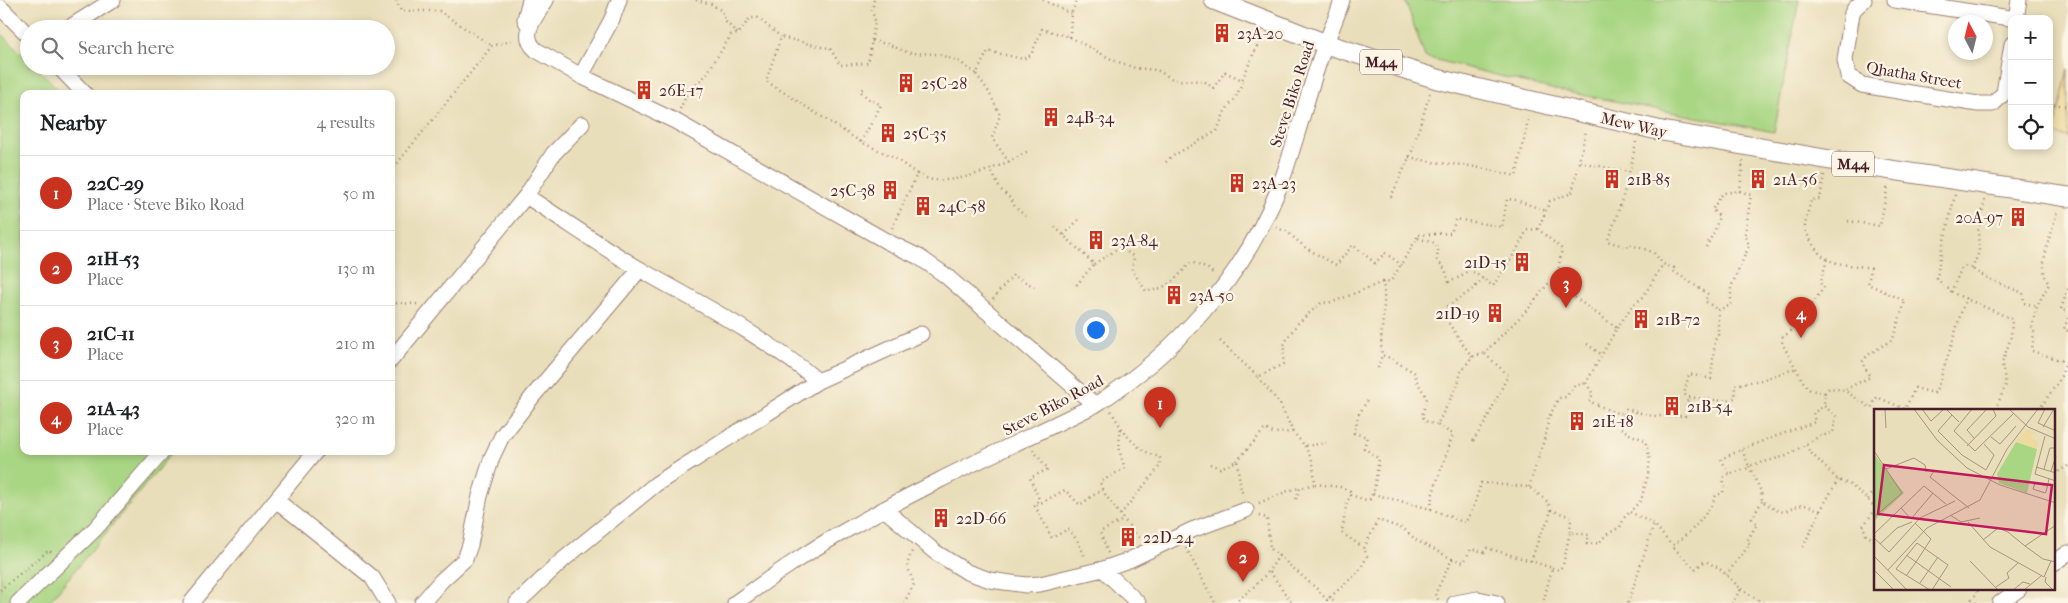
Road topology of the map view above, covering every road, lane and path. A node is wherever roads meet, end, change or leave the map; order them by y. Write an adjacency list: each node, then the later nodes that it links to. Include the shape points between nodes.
1 (113, 0): 19 (street)
2 (396, 0): 28 (path, via 401,11 439,11)
3 (530, 0): 21 (street, via 525,19)
4 (546, 0): 21 (street)
5 (619, 0): 32 (street)
6 (696, 0): 22 (path, via 722,11 726,22)
7 (874, 0): 26 (path)
8 (1043, 0): 16 (path)
9 (1077, 0): 16 (path)
10 (1214, 0): 27 (main road, Mew Way / M44)
11 (1342, 0): 27 (street, Steve Biko Road)
12 (1864, 0): 29 (street, Qhatha Street, via 1852,13 1845,60 1848,76 1862,85 1993,104 2004,93)
13 (1895, 0): 18 (street)
14 (2019, 0): 17 (street)
15 (0, 7): 20 (street)
16 (1071, 14): 25 (path)
17 (2017, 15)
18 (2008, 18)
19 (81, 20)
20 (20, 27)
21 (528, 32): 28 (path); 32 (street, via 530,44 536,50)
22 (738, 34): 24 (path, via 750,18 758,18); 41 (path, via 731,35 706,75 687,94)
23 (1261, 36): 34 (path)
24 (781, 37): 26 (path, via 830,48 840,65 870,64); 44 (path, via 766,81)
25 (1070, 37): 30 (path, via 1042,29 1031,55 1023,59 988,51); 34 (path, via 1113,60 1135,68 1157,70 1174,80 1204,81 1213,88 1225,72)
26 (872, 40): 30 (path, via 909,53 938,54 960,62)
27 (1326, 44): 33 (main road, Mew Way / M44); 67 (street, Steve Biko Road, via 1279,188)
28 (492, 46): 51 (path)
29 (2009, 60)
30 (976, 74): 48 (path, via 1000,115 992,138)
31 (67, 75): 36 (street)
32 (581, 76): 41 (street)
33 (1437, 78): 39 (main road, Mew Way / M44); 46 (path)
34 (1242, 80): 49 (path, via 1217,132)
35 (863, 88): 44 (path, via 860,91 869,100 881,105)
36 (81, 90)
37 (2053, 104): 38 (path)
38 (2068, 106)
39 (1589, 114): 50 (path); 62 (main road, Mew Way / M44, via 1662,132)
40 (1529, 116): 46 (path, via 1516,176)
41 (675, 121): 72 (street)
42 (582, 124): 59 (street, via 553,154)
43 (1636, 138): 54 (path)
44 (861, 142): 55 (path)
45 (1030, 150): 48 (path)
46 (1409, 157): 61 (path)
47 (1744, 157): 57 (path)
48 (1009, 162): 52 (path)
49 (1166, 162)
50 (1580, 162): 54 (path); 63 (path, via 1572,194 1550,201)
51 (395, 165)
52 (990, 168): 55 (path, via 957,178 933,180); 64 (path, via 1000,190)
53 (1826, 171): 74 (path, via 1820,199 1811,200 1805,225 1817,253)
54 (1629, 172): 76 (path, via 1608,241 1653,252)
55 (917, 174): 72 (path)
56 (1889, 179): 66 (path, via 1880,226)
57 (1740, 191): 73 (path, via 1724,193 1712,210 1720,216); 91 (path, via 1751,195 1745,234 1749,246 1731,288 1732,306)
58 (1956, 192): 87 (path, via 1937,280)
59 (526, 196): 78 (street); 101 (street)
60 (1986, 196): 79 (path, via 1978,231 1979,252)
61 (1392, 197)
62 (2063, 202): 89 (path, via 2046,252 2045,279 2049,284)
63 (1546, 210): 69 (path); 71 (path, via 1507,199 1502,227 1456,219 1451,232 1417,235)
64 (1028, 218)
65 (1079, 219): 70 (path)
66 (1848, 221)
67 (1261, 224): 77 (path, via 1286,231 1306,248 1336,264 1353,245 1375,263 1385,252); 83 (street, Steve Biko Road)
68 (1055, 227): 70 (path)
69 (1538, 229): 80 (path, via 1562,249); 81 (path, via 1527,230 1493,286)
70 (1064, 235): 75 (path)
71 (1417, 238): 77 (path); 81 (path, via 1435,243 1437,260 1445,269 1449,282 1469,269)
72 (886, 241): 90 (street, via 919,257)
73 (1706, 247)
74 (1827, 260): 105 (path, via 1820,283 1824,287 1796,327 1783,338 1782,343); 109 (path, via 1871,268 1868,284 1905,301 1893,339 1862,362 1870,377)
75 (1094, 264): 83 (path, via 1120,247 1134,257 1132,270 1146,291 1158,290 1175,280 1191,262 1208,269); 84 (path)
76 (1663, 264): 91 (path, via 1674,268 1673,271 1708,294 1705,301); 94 (path, via 1643,297 1632,306)
77 (1402, 265): 82 (path, via 1391,282)
78 (640, 269): 107 (street, via 792,359); 187 (street, via 502,436 485,477 465,560)
79 (1972, 269): 87 (path, via 1962,267); 89 (path, via 2016,289 2023,294 2024,303)
80 (1558, 271): 94 (path, via 1570,280 1570,294); 99 (path, via 1530,307)
81 (1483, 279): 103 (path, via 1445,308 1445,318)
82 (1382, 282): 102 (path); 106 (path, via 1333,302 1321,303 1297,324 1288,337 1283,364)
83 (1225, 284): 113 (street, Steve Biko Road, via 1169,349)
84 (1074, 288)
85 (1038, 289): 90 (path, via 1013,274)
86 (2068, 289): 92 (path, via 2061,308)
87 (1951, 292): 88 (path)
88 (1966, 298): 116 (path, via 1937,389 1934,394 1914,388); 117 (path, via 2012,319 2011,337 2002,364 2006,385)
89 (2037, 306): 118 (path, via 2032,327 2032,351 2066,362 2060,379)
90 (985, 308): 113 (street)
91 (1718, 310): 111 (path, via 1712,379 1689,374 1684,394)
92 (2068, 312)
93 (2068, 318): 95 (path, via 2064,329)
94 (1617, 328): 100 (path)
95 (2068, 331)
96 (921, 334): 107 (street)
97 (1220, 341): 106 (path)
98 (1586, 344): 100 (path)
99 (1484, 353): 103 (path); 124 (path, via 1508,376)
100 (1602, 354): 108 (path)
101 (395, 355)
102 (1382, 355): 104 (path); 120 (path, via 1415,373 1427,398 1422,418)
103 (1472, 357): 120 (path, via 1461,372)
104 (1378, 368)
105 (1797, 368): 110 (path, via 1810,390); 111 (path, via 1735,385 1735,398 1723,401)
106 (1258, 377): 122 (path, via 1280,404)
107 (818, 381): 188 (street, via 656,484 564,559)
108 (1586, 384): 119 (path, via 1593,394 1589,401); 139 (path, via 1574,386 1566,397 1559,398 1548,419)
109 (1844, 390): 110 (path, via 1829,388); 115 (path, via 1871,408 1877,397)
110 (1824, 393): 114 (path)
111 (1688, 397): 119 (path, via 1685,416 1652,416 1626,409)
112 (1367, 401): 143 (path, via 1354,434 1367,437 1364,448 1379,459)
113 (1100, 402): 121 (path); 123 (street, Steve Biko Road)
114 (1824, 406): 126 (path, via 1836,416 1833,433 1820,436); 128 (path, via 1813,413 1815,422)
115 (1904, 409)
116 (1906, 409)
117 (1995, 409)
118 (2040, 409)
119 (1624, 414): 157 (path, via 1619,427 1645,440 1650,460 1641,500)
120 (1437, 424): 152 (path, via 1453,434 1432,496)
121 (1121, 428): 141 (path, via 1118,453 1125,468 1100,482); 158 (path, via 1144,452 1160,457 1160,466)
122 (1293, 432): 127 (path); 131 (path, via 1273,433 1265,429)
123 (1025, 440): 149 (path, via 1048,469 1030,478 1039,499); 151 (street, Steve Biko Road)
124 (1473, 441)
125 (1326, 443): 127 (path)
126 (1806, 445): 133 (path, via 1786,456); 137 (path)
127 (1306, 446): 138 (path, via 1313,462)
128 (1742, 450): 133 (path); 136 (path, via 1721,459)
129 (160, 455): 173 (street, via 95,530)
130 (313, 455): 147 (street)
131 (1237, 462): 132 (path, via 1220,468); 153 (path, via 1241,490 1247,500)
132 (1210, 464)
133 (1749, 466): 136 (path); 148 (path)
134 (2068, 466): 135 (path)
135 (2056, 473)
136 (1728, 474): 165 (path, via 1724,477 1723,493 1716,495 1712,506 1700,520)
137 (1838, 480): 146 (path, via 1849,484); 167 (path)
138 (1315, 484): 140 (path); 144 (path, via 1340,487 1350,491)
139 (1529, 487): 152 (path, via 1481,483 1465,523); 154 (path, via 1548,502)
140 (1300, 488): 145 (path); 153 (path)
141 (1102, 489): 149 (path, via 1080,505 1065,490); 158 (path)
142 (1874, 492): 146 (path)
143 (1373, 494): 144 (path, via 1366,500); 152 (path)
144 (1350, 495): 166 (path, via 1342,533)
145 (1296, 499)
146 (1868, 499): 150 (path)
147 (276, 500): 185 (street); 186 (street, via 372,577)
148 (1762, 500): 155 (path, via 1784,512 1805,504); 178 (path, via 1752,519 1758,524 1747,540 1750,544)
149 (1035, 506): 176 (path, via 1052,538 1068,529)
150 (1874, 506)
151 (884, 509): 162 (street); 189 (street, Steve Biko Road, via 799,558)
152 (1431, 509)
153 (1246, 510): 163 (street); 170 (path, via 1249,515 1267,518 1270,548)
154 (1551, 510): 161 (path, via 1571,517); 172 (path)
155 (1820, 511)
156 (1874, 511): 164 (path, via 1863,526 1866,535)
157 (1630, 512): 160 (path); 161 (path, via 1620,527 1606,534 1599,543 1587,544 1588,534)
158 (1120, 515): 159 (path)
159 (1123, 520): 168 (path); 176 (path, via 1100,532)
160 (1654, 524): 165 (path); 200 (path)
161 (1570, 532): 175 (path, via 1563,565 1559,570)
162 (915, 535): 176 (street, via 960,568 978,577 1002,582 1040,584); 190 (path, via 907,565 914,584)
163 (1181, 535): 168 (street); 192 (path)
164 (1874, 540)
165 (1672, 546): 178 (path, via 1694,569 1705,560)
166 (1364, 548): 171 (path, via 1378,520 1404,529 1416,540); 183 (path, via 1368,557 1359,571)
167 (1803, 548)
168 (1148, 551): 176 (street)
169 (2068, 553): 174 (street)
170 (1279, 555): 177 (path); 183 (path, via 1327,600)
171 (1452, 559): 172 (path, via 1464,562 1471,549 1484,552 1487,548); 196 (path, via 1434,594)
172 (1531, 561): 175 (path)
173 (60, 562): 180 (path, via 49,550); 184 (street)
174 (2056, 562)
175 (1552, 568): 199 (path)
176 (1101, 569): 191 (street)
177 (1270, 572): 193 (path); 194 (path)
178 (1726, 575): 179 (path)
179 (1740, 589): 201 (path); 202 (path)
180 (0, 590)
181 (1977, 590): 203 (path, via 1972,599)
182 (2019, 590): 204 (street)
183 (1330, 598): 195 (path)
184 (18, 603)
185 (191, 603)
186 (388, 603)
187 (422, 603)
188 (517, 603)
189 (735, 603)
190 (904, 603)
191 (1138, 603)
192 (1216, 603)
193 (1234, 603)
194 (1292, 603)
195 (1338, 603)
196 (1440, 603)
197 (1455, 603): 198 (street, via 1478,599)
198 (1497, 603)
199 (1543, 603)
200 (1628, 603)
201 (1732, 603)
202 (1762, 603)
203 (1976, 603)
204 (2000, 603)

